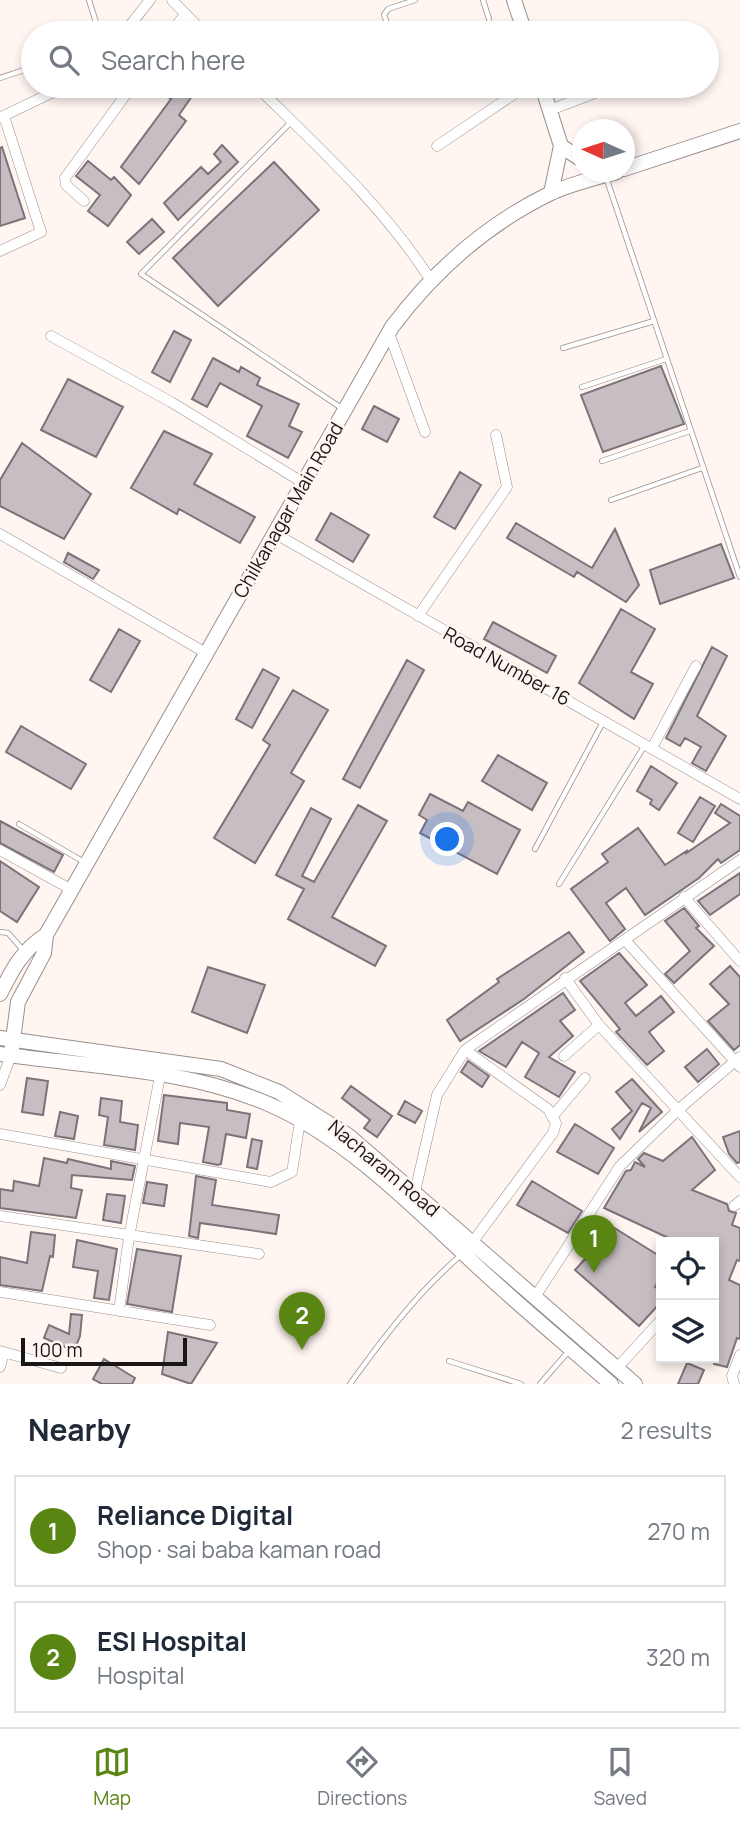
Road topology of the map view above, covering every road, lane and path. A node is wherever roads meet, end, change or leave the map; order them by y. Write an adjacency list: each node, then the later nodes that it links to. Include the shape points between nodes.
1 (89, 0): 9 (lane)
2 (150, 0): 10 (street)
3 (172, 0): 7 (street)
4 (415, 0): 13 (lane, via 388,9)
5 (482, 0): 8 (lane)
6 (514, 0): 14 (main road)
7 (185, 14): 11 (street); 12 (street)
8 (489, 19)
9 (96, 21)
10 (133, 21)
11 (180, 21)
12 (192, 21)
13 (386, 21)
14 (521, 21)
15 (21, 71): 16 (lane)
16 (0, 78)
17 (40, 98): 24 (street)
18 (123, 98): 34 (street, via 65,178 66,185)
19 (268, 98): 25 (street)
20 (508, 98): 27 (street)
21 (546, 98): 23 (main road)
22 (582, 98): 23 (street)
23 (550, 110): 28 (main road)
24 (2, 116): 35 (street, via 41,232)
25 (292, 121): 36 (street, via 386,218); 43 (lane, via 141,274)
26 (740, 131): 30 (main road)
27 (437, 146)
28 (561, 146): 29 (main road); 33 (main road)
29 (572, 153)
30 (635, 166)
31 (582, 182): 33 (main road, Chilkanagar Main Road)
32 (610, 182): 37 (lane)
33 (551, 193): 36 (main road, Chilkanagar Main Road, via 480,237)
34 (84, 201)
35 (0, 251)
36 (430, 279): 38 (main road, Chilkanagar Main Road)
37 (654, 321): 40 (lane); 41 (lane)
38 (388, 333): 43 (main road, Chilkanagar Main Road); 45 (street)
39 (51, 336): 49 (street)
40 (563, 348)
41 (666, 359): 42 (lane); 44 (lane)
42 (582, 387)
43 (344, 410): 49 (main road, Chilkanagar Main Road)
44 (690, 431): 47 (lane); 48 (lane)
45 (425, 432)
46 (496, 435): 54 (street, via 507,487)
47 (602, 461)
48 (702, 468): 50 (lane); 53 (lane)
49 (302, 482): 51 (main road, Chilkanagar Main Road)
50 (611, 500)
51 (274, 533): 54 (street, Road Number 16); 55 (main road, Chilkanagar Main Road)
52 (0, 534): 55 (street)
53 (740, 577)
54 (418, 616): 57 (street, Road Number 16)
55 (206, 653): 64 (main road, Chilkanagar Main Road)
56 (696, 666): 58 (street)
57 (604, 721): 58 (street, Road Number 16); 61 (lane)
58 (649, 746): 59 (street, Road Number 16); 65 (lane)
59 (740, 799)
60 (19, 824): 64 (lane)
61 (535, 849)
62 (0, 850): 66 (street)
63 (740, 860): 67 (street)
64 (88, 864): 66 (main road, Chilkanagar Main Road)
65 (559, 884)
66 (72, 890): 69 (main road, Chilkanagar Main Road)
67 (684, 897): 70 (street); 72 (street)
68 (0, 932): 71 (lane, via 8,933)
69 (46, 935): 71 (main road); 78 (main road, via 44,953 18,1002)
70 (625, 940): 75 (street); 82 (street)
71 (25, 952): 73 (main road)
72 (740, 961)
73 (14, 965): 74 (main road); 76 (main road)
74 (0, 971)
75 (565, 978): 77 (street); 79 (street)
76 (0, 995)
77 (599, 1025): 81 (street); 86 (street)
78 (7, 1039): 80 (main road); 92 (main road, Nacharam Road, via 221,1069 279,1092 323,1118)
79 (465, 1050): 87 (street); 92 (street, via 437,1095)
80 (5, 1055): 83 (main road, Nacharam Road); 85 (street)
81 (564, 1056)
82 (738, 1062): 86 (street)
83 (160, 1076): 88 (main road, Nacharam Road, via 226,1089); 90 (street)
84 (585, 1078): 87 (street)
85 (0, 1085)
86 (679, 1109): 91 (street); 98 (street, via 620,1166)
87 (552, 1117): 95 (street, via 556,1123 553,1133)
88 (300, 1121): 90 (street, via 292,1172 271,1182); 95 (main road, Nacharam Road)
89 (0, 1134): 90 (street)
90 (144, 1161): 94 (street)
91 (740, 1177)
92 (415, 1192): 95 (main road, Nacharam Road)
93 (0, 1216): 94 (street)
94 (129, 1237): 96 (street); 99 (street)
95 (468, 1248): 98 (main road, Nacharam Road); 102 (main road, Nacharam Road); 109 (lane, via 430,1281 398,1318)
96 (259, 1254)
97 (0, 1292): 99 (street)
98 (535, 1297): 108 (main road, Nacharam Road)
99 (119, 1311): 100 (street)
100 (210, 1325)
101 (656, 1325): 108 (street)
102 (571, 1348): 111 (lane); 112 (main road, Nacharam Road)
103 (2, 1351): 106 (street); 107 (street)
104 (740, 1355): 114 (street, via 732,1376)
105 (449, 1361): 110 (lane)
106 (0, 1367)
107 (61, 1368)
108 (617, 1368): 113 (main road, Nacharam Road)
109 (351, 1384)
110 (521, 1384)
111 (540, 1384)
112 (611, 1384)
113 (635, 1384)
114 (734, 1384)

